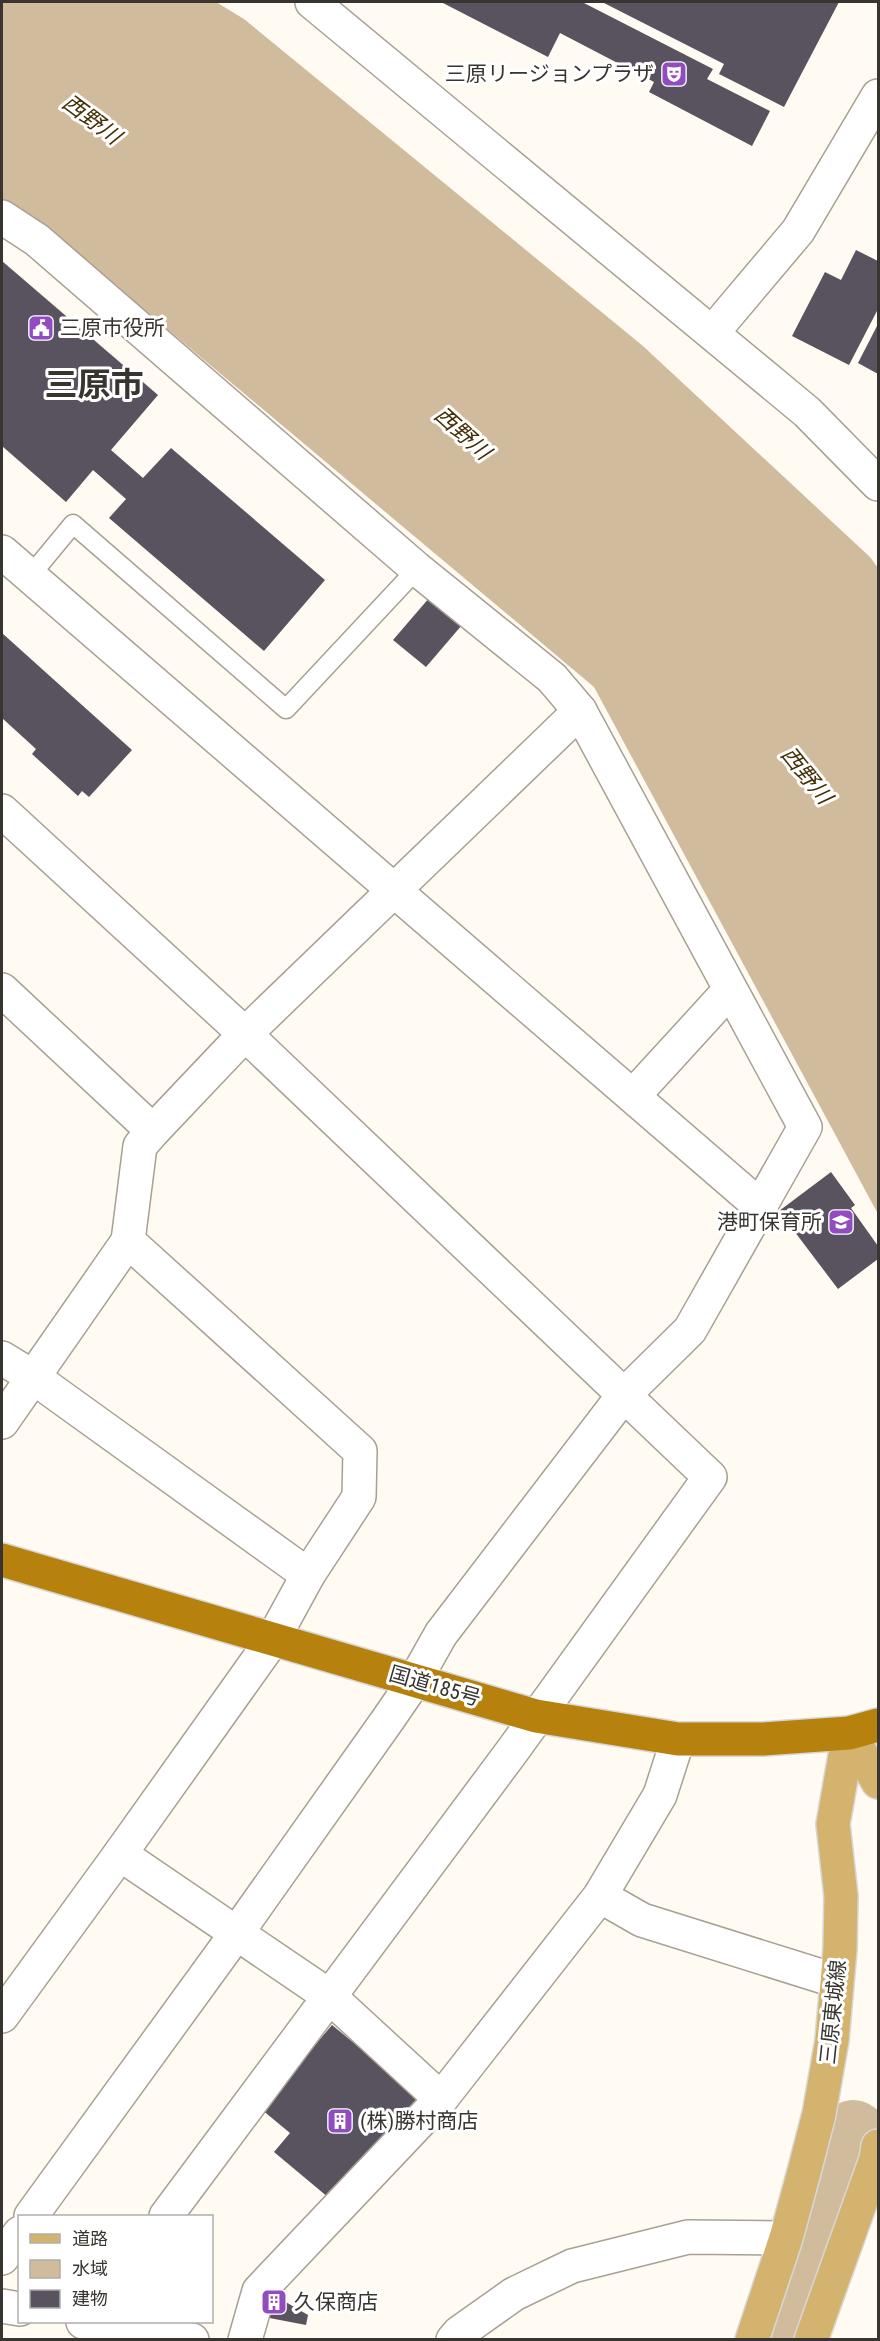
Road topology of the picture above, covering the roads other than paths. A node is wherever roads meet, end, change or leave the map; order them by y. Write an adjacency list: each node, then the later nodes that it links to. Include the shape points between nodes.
1 (312, 2): 4 (street)
2 (879, 96): 4 (street, via 798,231)
3 (2, 217): 7 (street, via 37,240)
4 (712, 333): 5 (street, via 807,412)
5 (879, 484)
6 (2, 552): 8 (street)
7 (417, 569): 8 (lane, via 286,708 73,524); 9 (street, via 552,678)
8 (30, 576): 11 (street)
9 (580, 711): 11 (street); 13 (street)
10 (2, 811): 14 (street)
11 (394, 890): 14 (street); 15 (street)
12 (2, 990): 16 (street)
13 (730, 990): 15 (street); 17 (street, via 805,1127)
14 (245, 1034): 16 (street); 21 (street)
15 (633, 1096): 17 (street)
16 (153, 1131): 18 (street, via 140,1146)
17 (761, 1207): 21 (street, via 690,1330)
18 (128, 1240): 20 (street); 24 (street, via 360,1451 359,1497)
19 (2, 1358): 20 (street)
20 (33, 1377): 22 (street); 24 (street)
21 (623, 1396): 26 (street, via 441,1634); 27 (street, via 710,1477)
22 (2, 1422)
23 (2, 1560): 25 (highway, 国道185号)
24 (308, 1575): 25 (street)
25 (273, 1639): 26 (highway, 国道185号); 31 (street)
26 (415, 1680): 27 (highway, 国道185号); 33 (street)
27 (536, 1716): 29 (highway, 国道185号); 35 (street)
28 (864, 1729): 29 (highway, 国道185号, via 763,1739); 30 (main road); 34 (main road, 三原東城線, via 833,1824 841,1896)
29 (678, 1739): 32 (street, via 660,1795)
30 (879, 1782)
31 (120, 1854): 33 (street); 36 (street)
32 (600, 1896): 34 (street, via 642,1920); 37 (street)
33 (236, 1934): 35 (street); 39 (street)
34 (837, 1981): 42 (main road, 三原東城線, via 819,2114)
35 (328, 1995): 37 (street); 40 (street)
36 (2, 2016)
37 (441, 2099): 48 (street, via 259,2291)
38 (878, 2155): 51 (main road)
39 (33, 2215)
40 (167, 2215)
41 (18, 2236): 43 (street)
42 (786, 2238): 49 (street, via 688,2237 572,2266 514,2294); 50 (main road, 三原東城線)
43 (2, 2258)
44 (2, 2306): 45 (street)
45 (18, 2309)
46 (96, 2323): 47 (street)
47 (192, 2340)
48 (245, 2340)
49 (453, 2340)
50 (752, 2340)
51 (811, 2340)

